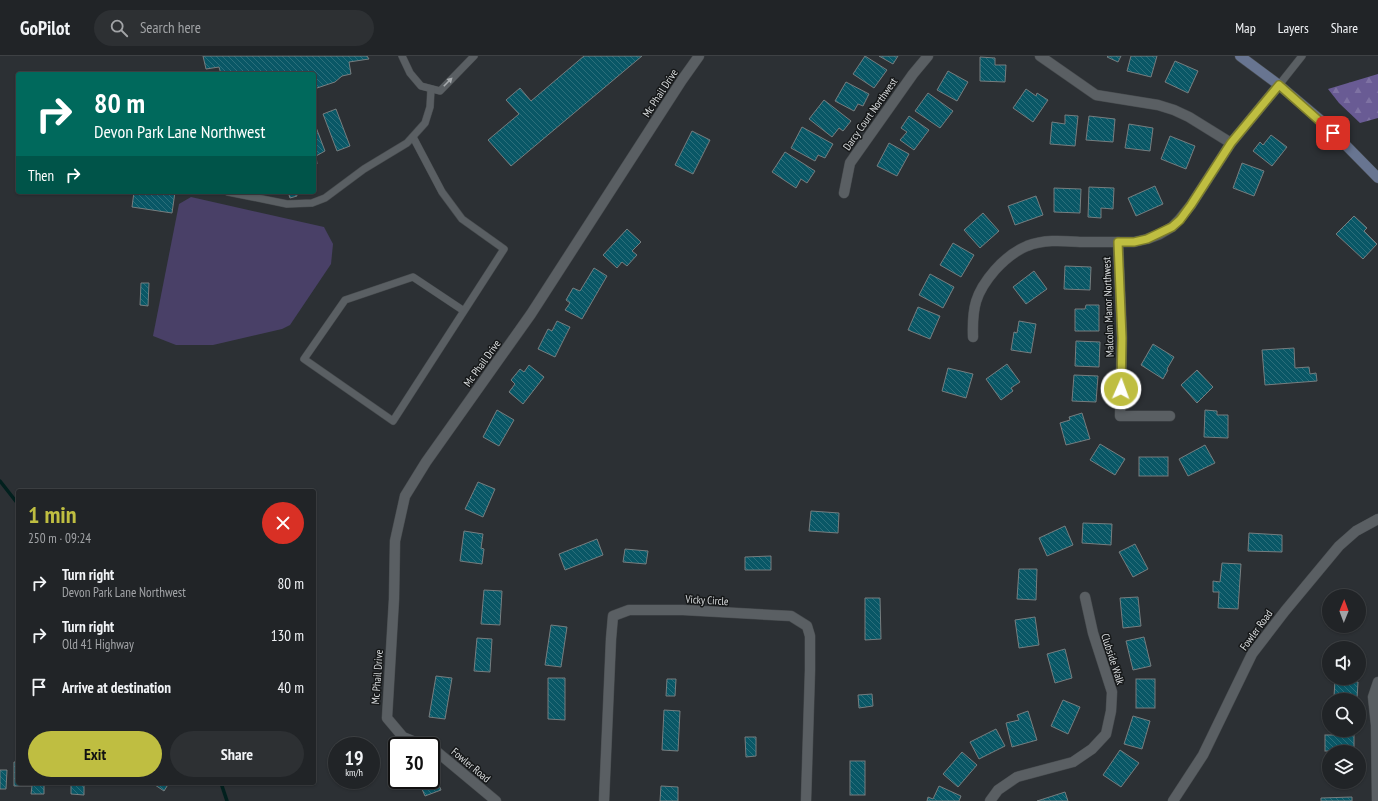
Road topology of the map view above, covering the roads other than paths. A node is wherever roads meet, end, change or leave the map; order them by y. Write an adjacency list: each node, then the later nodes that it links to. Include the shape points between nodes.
1 (402, 56): 9 (lane, via 410,73 421,86)
2 (474, 56): 9 (lane, one-way to 2, via 440,91)
3 (699, 56): 22 (street, Mc Phail Drive, via 531,314 426,462 405,496 395,541 387,718)
4 (928, 56): 13 (street, Darcy Court Northwest, via 850,163)
5 (1040, 56): 11 (street, via 1096,95 1174,110)
6 (1240, 56): 8 (main road)
7 (1302, 56): 8 (lane)
8 (1279, 85): 11 (street); 12 (main road, via 1324,123)
9 (430, 89): 10 (lane, via 430,107 425,123)
10 (413, 137): 14 (lane, via 324,198 312,203 288,204); 16 (lane, via 442,192 462,219 504,249)
11 (1231, 143): 15 (street, via 1180,220 1172,227 1147,239)
12 (1378, 178)
13 (844, 193)
14 (238, 194)
15 (1118, 242): 17 (street, via 1055,241 1015,252 998,267 981,289 972,316); 18 (street, Malcolm Manor Northwest, via 1122,338 1120,416)
16 (464, 311): 16 (lane, via 393,422 304,359 345,300 413,277)
17 (973, 338)
18 (1170, 416)
19 (1378, 519): 28 (street, Fowler Road, via 1356,531 1339,546 1252,654 1203,755)
20 (1086, 597): 27 (street, Clubside Walk, via 1093,633 1112,692 1106,734 1092,749 1073,762 1017,777 998,790)
21 (1378, 682): 29 (street, via 1373,697)
22 (403, 737)
23 (440, 754): 24 (street, Fowler Road)
24 (496, 801)
25 (604, 801): 26 (street, Vicky Circle, via 613,616 629,610 683,610 791,616 807,626 810,636 810,670)
26 (806, 801)
27 (990, 801)
28 (1174, 801)
29 (1377, 801)

